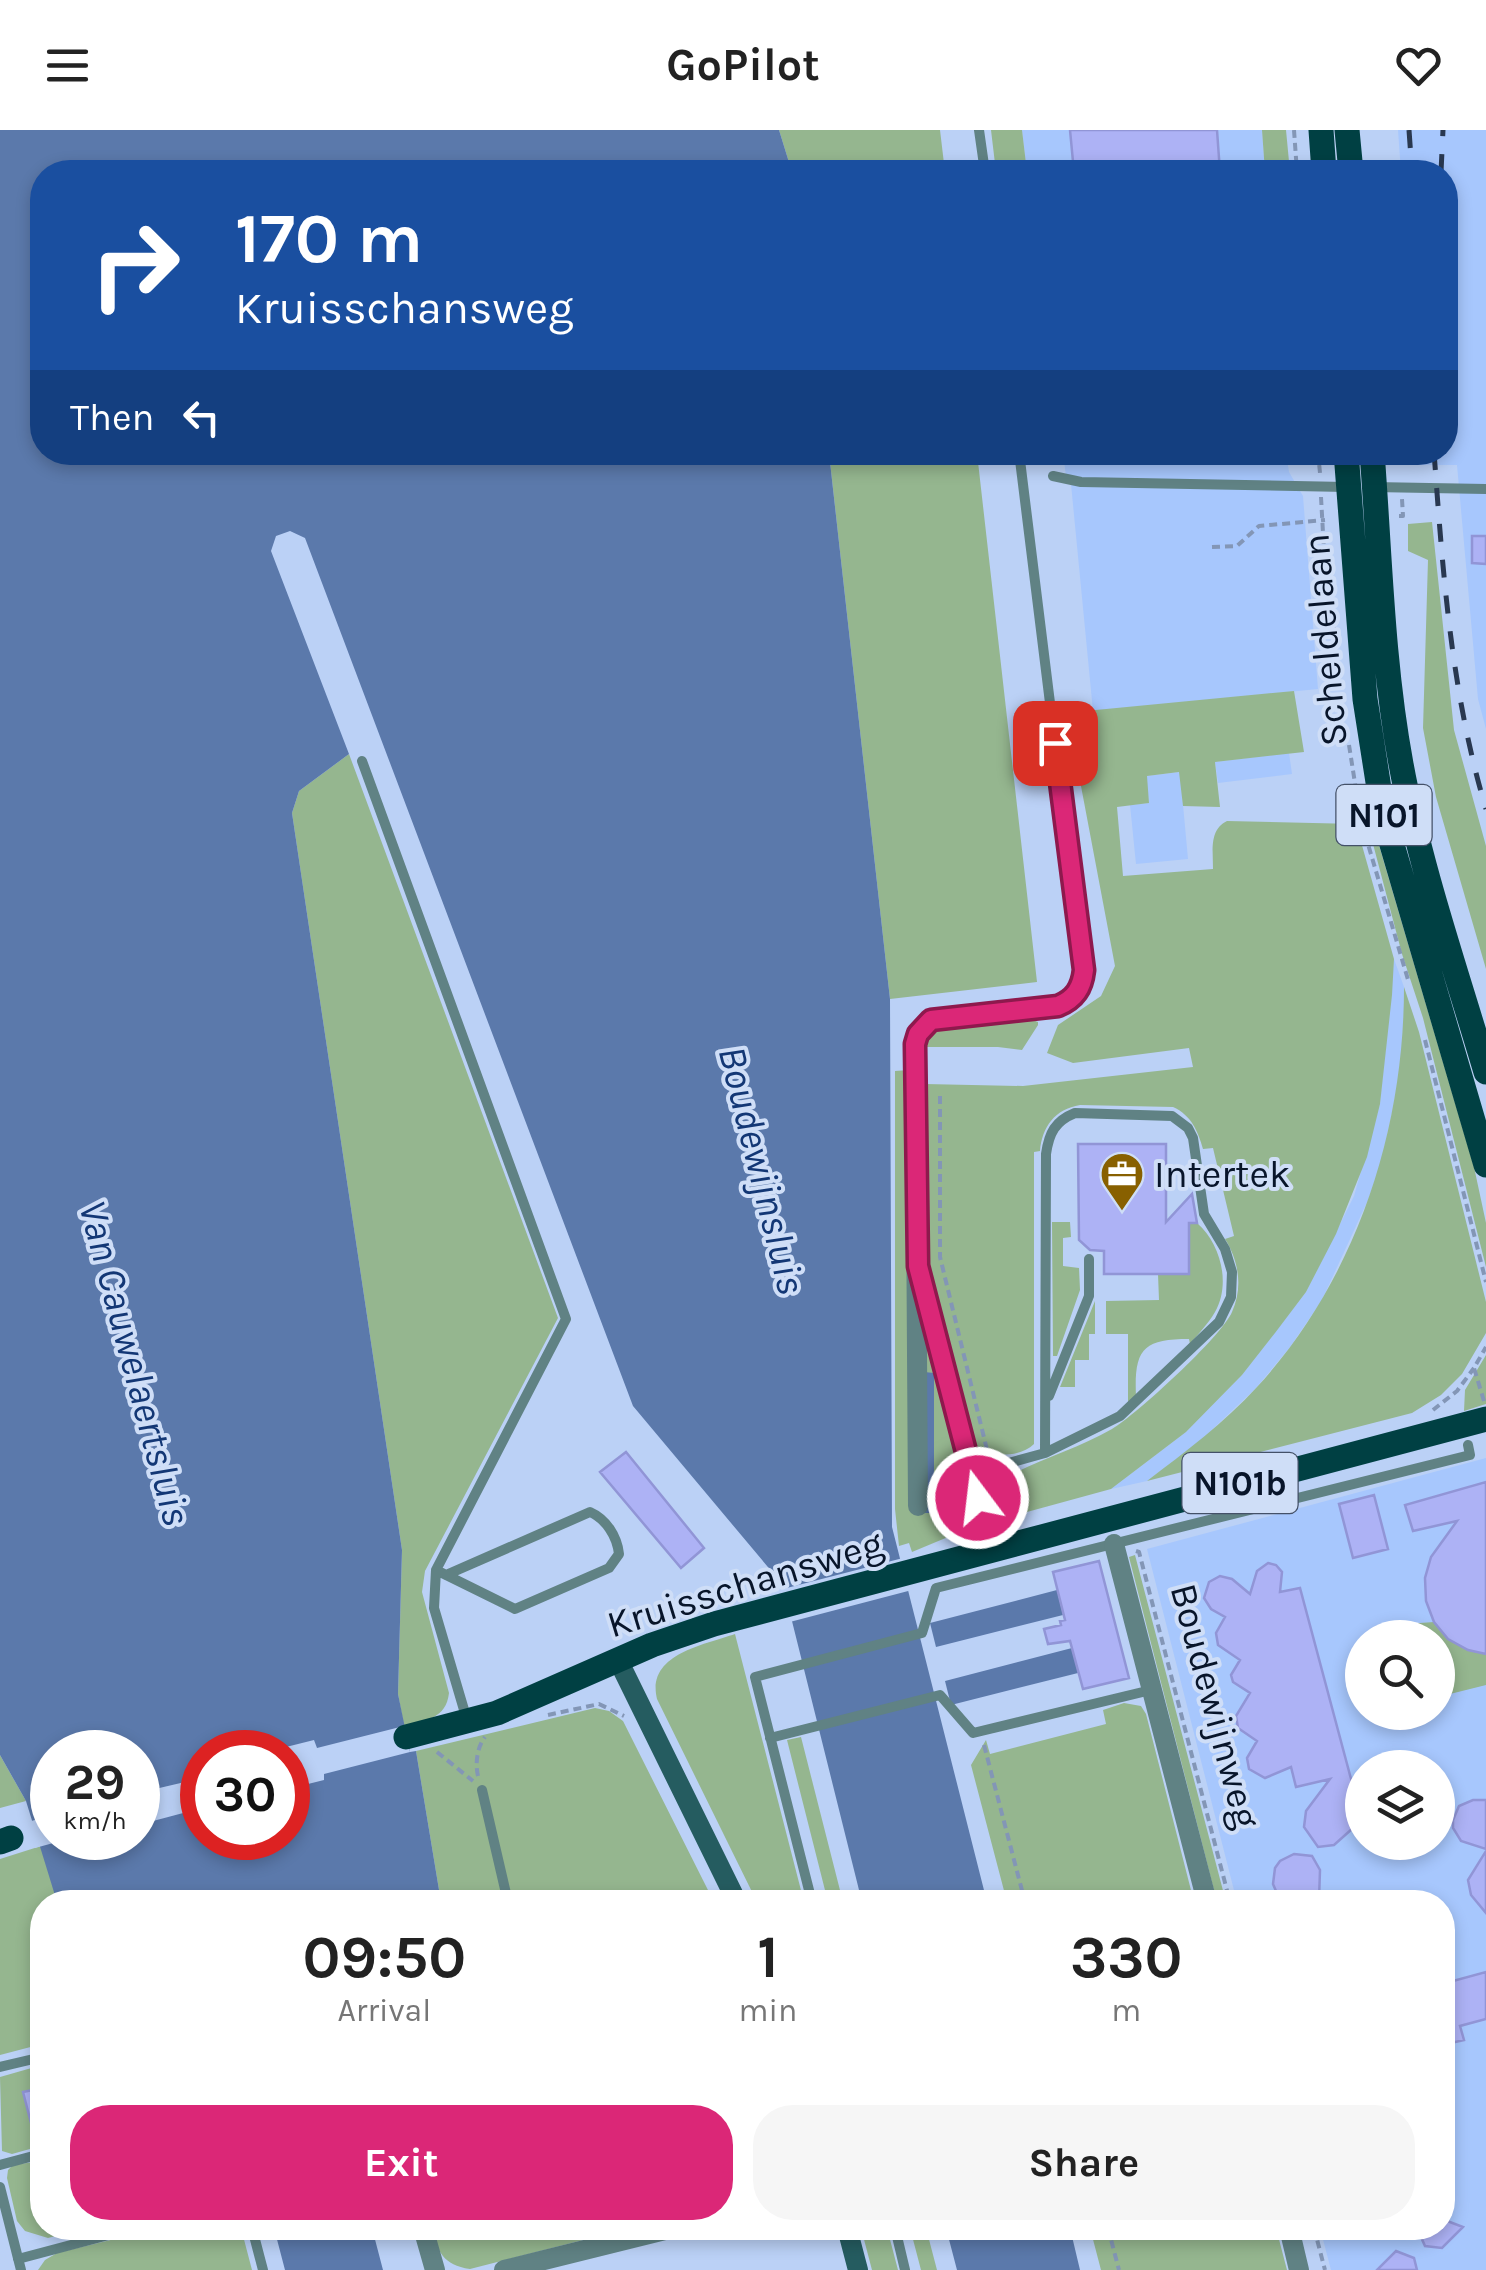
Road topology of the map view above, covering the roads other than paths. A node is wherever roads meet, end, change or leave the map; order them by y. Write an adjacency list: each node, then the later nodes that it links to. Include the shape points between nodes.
1 (980, 130): 4 (lane)
2 (1321, 130): 5 (main road)
3 (1348, 130): 6 (main road)
4 (984, 160)
5 (1323, 160)
6 (1350, 160)
7 (1021, 465): 15 (lane, via 1084,970 1078,991)
8 (1347, 465): 11 (main road, Scheldelaan / N101)
9 (1373, 465): 12 (main road, Scheldelaan / N101)
10 (1053, 476): 11 (lane)
11 (1348, 487): 12 (lane); 17 (main road, Scheldelaan / N101, via 1365,699 1384,814)
12 (1375, 488): 13 (lane); 16 (main road, Scheldelaan / N101, via 1402,766)
13 (1486, 488)
14 (362, 761): 26 (lane, via 566,1319)
15 (1058, 1006): 19 (street, Kruisschansweg, via 940,1018 918,1034)
16 (1486, 1072)
17 (1486, 1165)
18 (1089, 1259): 20 (lane, via 1089,1296)
19 (918, 1266): 23 (street, Kruisschansweg); 25 (street, Kruisschansweg, via 970,1472)
20 (1047, 1401): 22 (lane); 22 (lane, via 1049,1137 1075,1113 1172,1116 1193,1138 1204,1214 1229,1259 1231,1297 1219,1322 1139,1401)
21 (1472, 1430): 24 (lane, Boudewijnweg, via 1470,1455); 25 (main road, Kruisschansweg / N101b)
22 (1045, 1453): 25 (lane, via 991,1468)
23 (918, 1506)
24 (1114, 1544): 28 (street, Boudewijnweg); 31 (lane, via 936,1588 922,1633 755,1677)
25 (999, 1548): 27 (main road, Kruisschansweg / N101b, via 688,1632)
26 (441, 1573): 26 (lane, via 515,1609 609,1568 618,1546 606,1523 590,1512); 29 (lane, via 434,1608)
27 (618, 1660): 29 (main road, Kruisschansweg / N101b); 34 (street)
28 (1150, 1690): 31 (lane, via 973,1733 940,1695); 36 (street, Boudewijnweg)
29 (477, 1728): 30 (main road, Kruisschansweg / N101b)
30 (406, 1737)
31 (770, 1738): 35 (lane)
32 (482, 1790): 33 (lane)
33 (505, 1890)
34 (731, 1890)
35 (809, 1890)
36 (1205, 1890)
37 (30, 2060): 38 (lane)
38 (0, 2067)
39 (30, 2158): 40 (lane)
40 (0, 2164)
41 (0, 2187): 49 (lane)
42 (97, 2240): 49 (lane)
43 (255, 2240): 50 (lane)
44 (427, 2240): 51 (street)
45 (625, 2240): 52 (street)
46 (850, 2240): 53 (street)
47 (897, 2240): 54 (lane)
48 (1291, 2240): 55 (street)
49 (20, 2264)
50 (263, 2270)
51 (436, 2270)
52 (504, 2270)
53 (858, 2270)
54 (906, 2270)
55 (1299, 2270)

